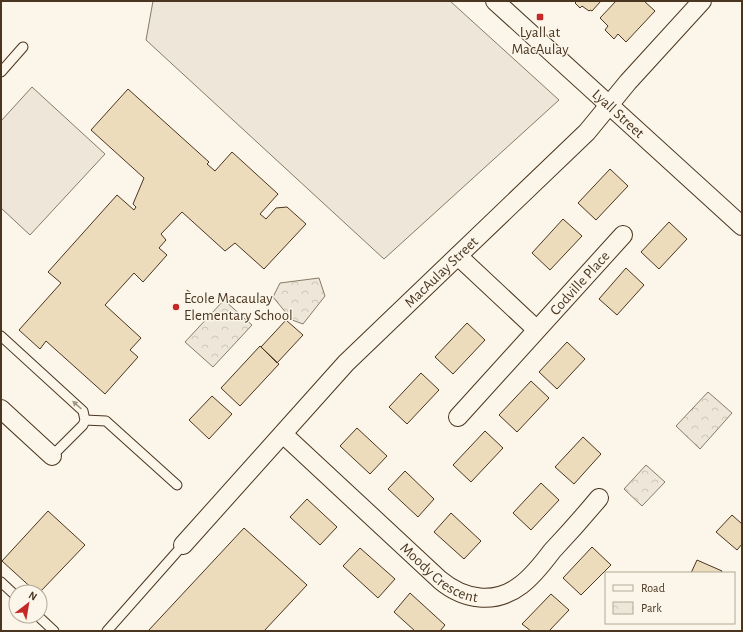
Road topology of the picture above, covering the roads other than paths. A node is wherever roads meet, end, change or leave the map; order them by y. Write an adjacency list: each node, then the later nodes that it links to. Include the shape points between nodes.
1 (495, 1): 5 (street, Lyall Street)
2 (702, 1): 5 (street, MacAulay Street)
3 (23, 47): 4 (lane)
4 (1, 72)
5 (609, 105): 6 (street, Lyall Street); 8 (street, MacAulay Street, via 587,132)
6 (742, 226)
7 (623, 235): 9 (street, Codville Place)
8 (458, 256): 9 (street); 14 (street, MacAulay Street, via 355,355)
9 (536, 329): 12 (street, Codville Place)
10 (1, 336): 13 (lane, one-way to 10, via 83,411)
11 (1, 409): 15 (street)
12 (458, 416)
13 (85, 420): 15 (lane); 16 (lane, via 106,421)
14 (282, 434): 17 (street, Moody Crescent, via 440,580 468,597 496,597 513,591); 18 (street, MacAulay Street)
15 (52, 456)
16 (177, 485)
17 (599, 498)
18 (183, 545): 21 (lane)
19 (47, 624): 20 (lane)
20 (54, 631)
21 (107, 631)

